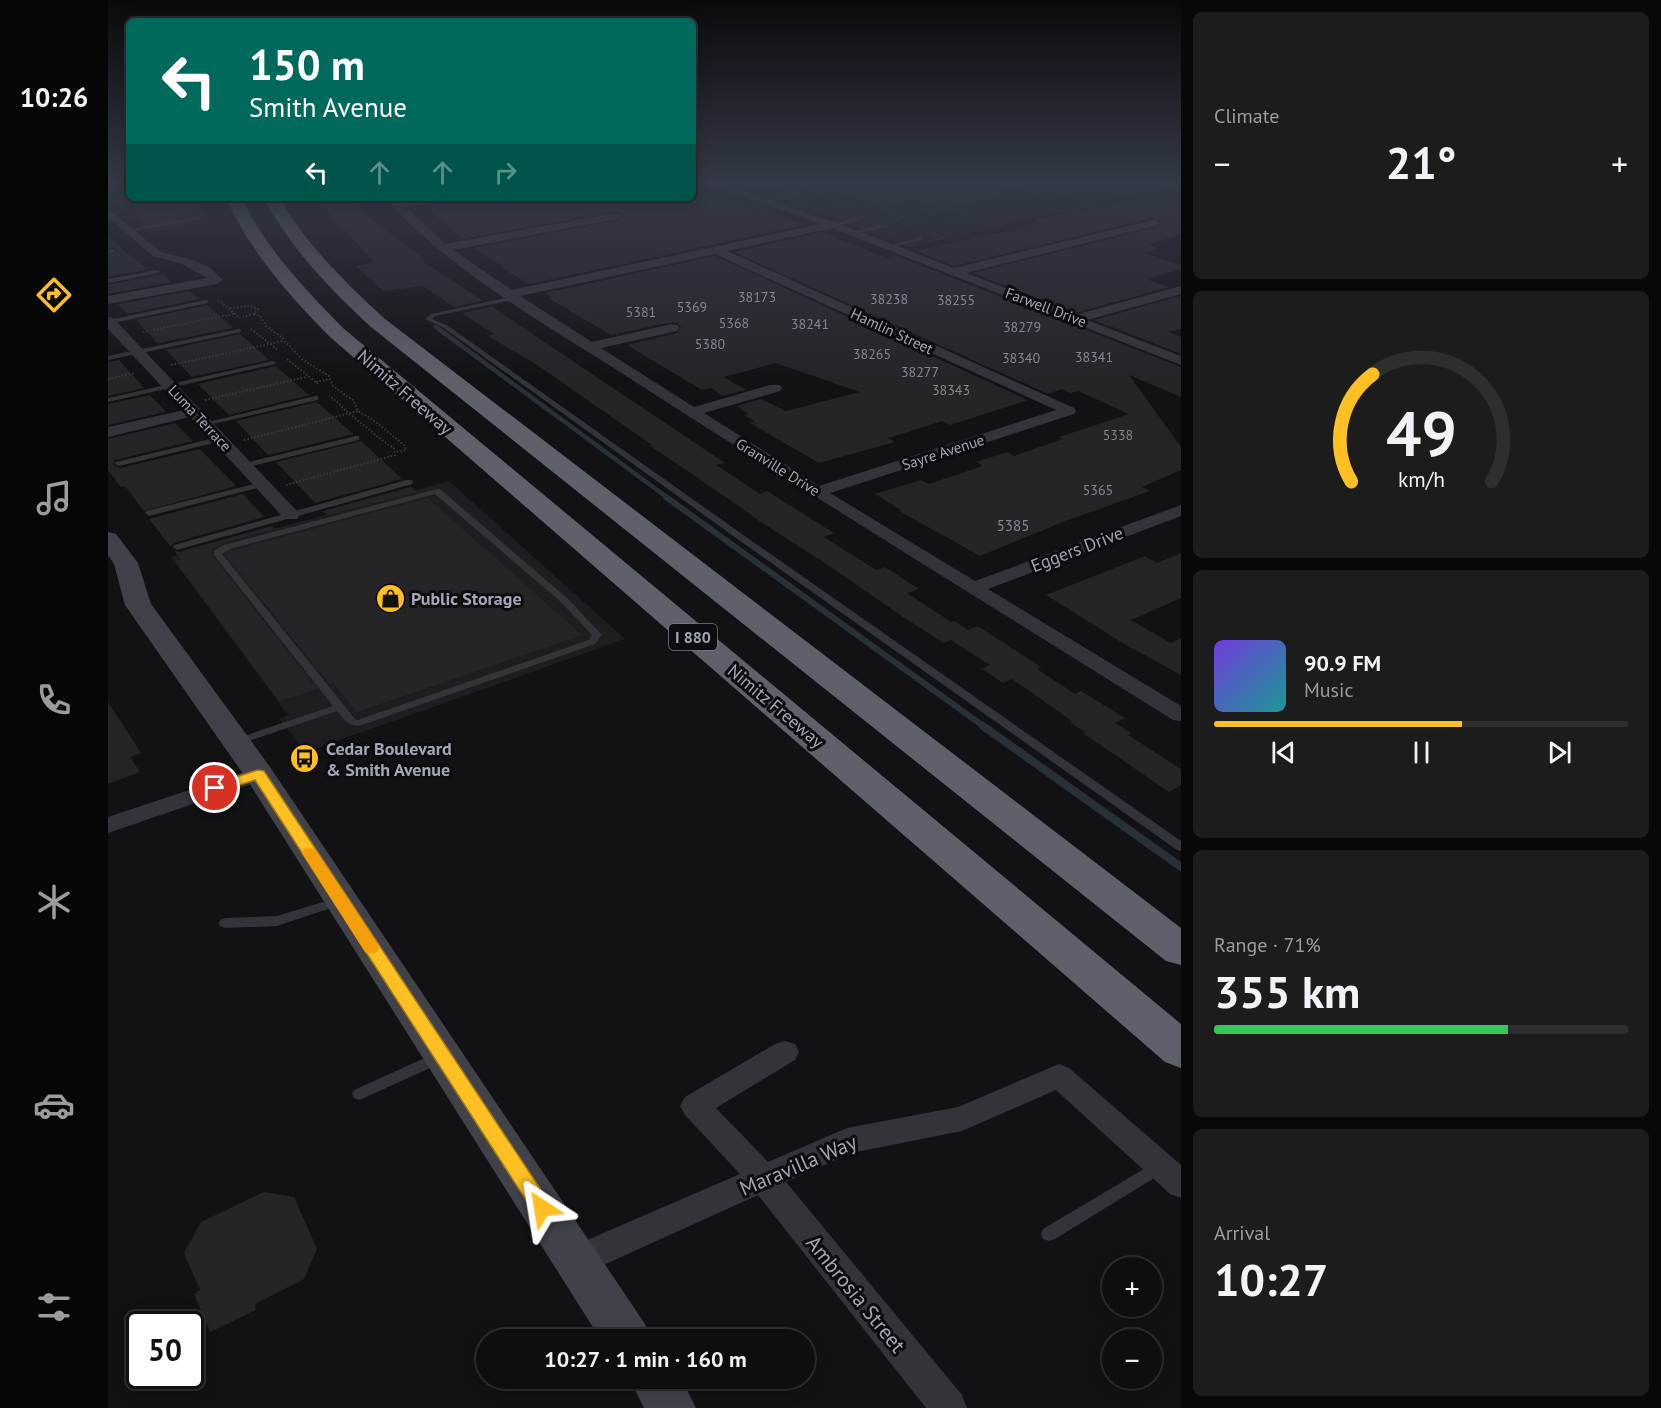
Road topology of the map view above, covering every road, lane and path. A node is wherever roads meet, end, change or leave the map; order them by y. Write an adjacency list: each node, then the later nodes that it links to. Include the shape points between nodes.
1 (150, 248): 14 (street, via 157,254 205,270 217,280)
2 (261, 248): 74 (highway, Nimitz Freeway / I 880, via 336,332)
3 (303, 248): 73 (highway, Nimitz Freeway, via 335,284 386,330)
4 (443, 248): 13 (street, Granville Drive)
5 (727, 248): 8 (street)
6 (893, 248): 10 (street, Farwell Drive)
7 (1055, 248): 10 (street)
8 (716, 250): 13 (street); 43 (street, Hamlin Street)
9 (157, 272): 11 (lane)
10 (954, 272): 20 (street, Farwell Drive)
11 (108, 281)
12 (1181, 290): 20 (street)
13 (512, 296): 26 (street, Granville Drive); 70 (lane, via 428,319 446,327)
14 (108, 300)
15 (206, 302): 21 (lane)
16 (230, 308): 18 (path, via 256,308)
17 (234, 314): 24 (path)
18 (254, 314): 19 (path); 25 (path)
19 (240, 318)
20 (1076, 319): 29 (street, Farwell Drive)
21 (108, 322): 27 (street, Luma Terrace)
22 (672, 328): 26 (street)
23 (239, 331): 27 (lane)
24 (139, 333)
25 (283, 341): 31 (path); 35 (path)
26 (590, 346): 45 (street, Granville Drive)
27 (138, 352): 28 (lane); 37 (street, Luma Terrace)
28 (108, 358)
29 (1181, 361)
30 (273, 363): 37 (lane)
31 (171, 365)
32 (139, 372): 34 (path)
33 (307, 377): 41 (path)
34 (108, 379)
35 (330, 379): 36 (path); 42 (path, via 333,386 354,401)
36 (315, 382)
37 (170, 386): 40 (lane); 44 (street, Luma Terrace)
38 (775, 388): 45 (street)
39 (315, 398): 46 (lane)
40 (108, 400)
41 (204, 400)
42 (358, 411): 50 (path); 51 (path, via 405,446 406,450)
43 (1069, 411): 56 (street, Sayre Avenue)
44 (193, 412): 46 (street, Luma Terrace); 47 (street)
45 (691, 412): 56 (street, Granville Drive)
46 (204, 424): 49 (street, Luma Terrace)
47 (108, 432)
48 (356, 438): 53 (lane)
49 (219, 439): 52 (lane); 53 (street, Luma Terrace)
50 (243, 440)
51 (396, 452)
52 (119, 464)
53 (244, 466): 55 (street, Luma Terrace)
54 (410, 482): 59 (lane)
55 (262, 484): 58 (lane); 59 (street, Luma Terrace)
56 (817, 492): 63 (street, Granville Drive)
57 (1181, 510): 63 (street, Eggers Drive)
58 (149, 513)
59 (291, 515): 61 (lane)
60 (108, 539): 64 (main road, via 126,563)
61 (177, 547)
62 (108, 582): 64 (main road)
63 (974, 588): 66 (street, Granville Drive)
64 (138, 605): 67 (main road)
65 (339, 707): 65 (lane, via 217,553 220,550 437,491 565,601 597,635 592,642 357,723); 67 (lane)
66 (1181, 715)
67 (236, 742): 68 (main road)
68 (258, 774): 69 (street); 71 (main road)
69 (108, 825)
70 (1181, 847)
71 (340, 900): 72 (lane, via 276,921); 76 (main road)
72 (225, 922)
73 (1181, 950)
74 (1181, 1050)
75 (784, 1052): 79 (street, Ambrosia Street, via 695,1106)
76 (443, 1056): 77 (lane); 81 (main road)
77 (359, 1094)
78 (1171, 1175): 79 (street, Maravilla Way, via 1059,1076 962,1119 847,1141); 80 (lane)
79 (764, 1179): 81 (street, Maravilla Way); 85 (street, Ambrosia Street)
80 (1049, 1234)
81 (576, 1260): 82 (main road)
82 (620, 1329)
83 (660, 1389): 84 (main road)
84 (672, 1408)
85 (949, 1408)

